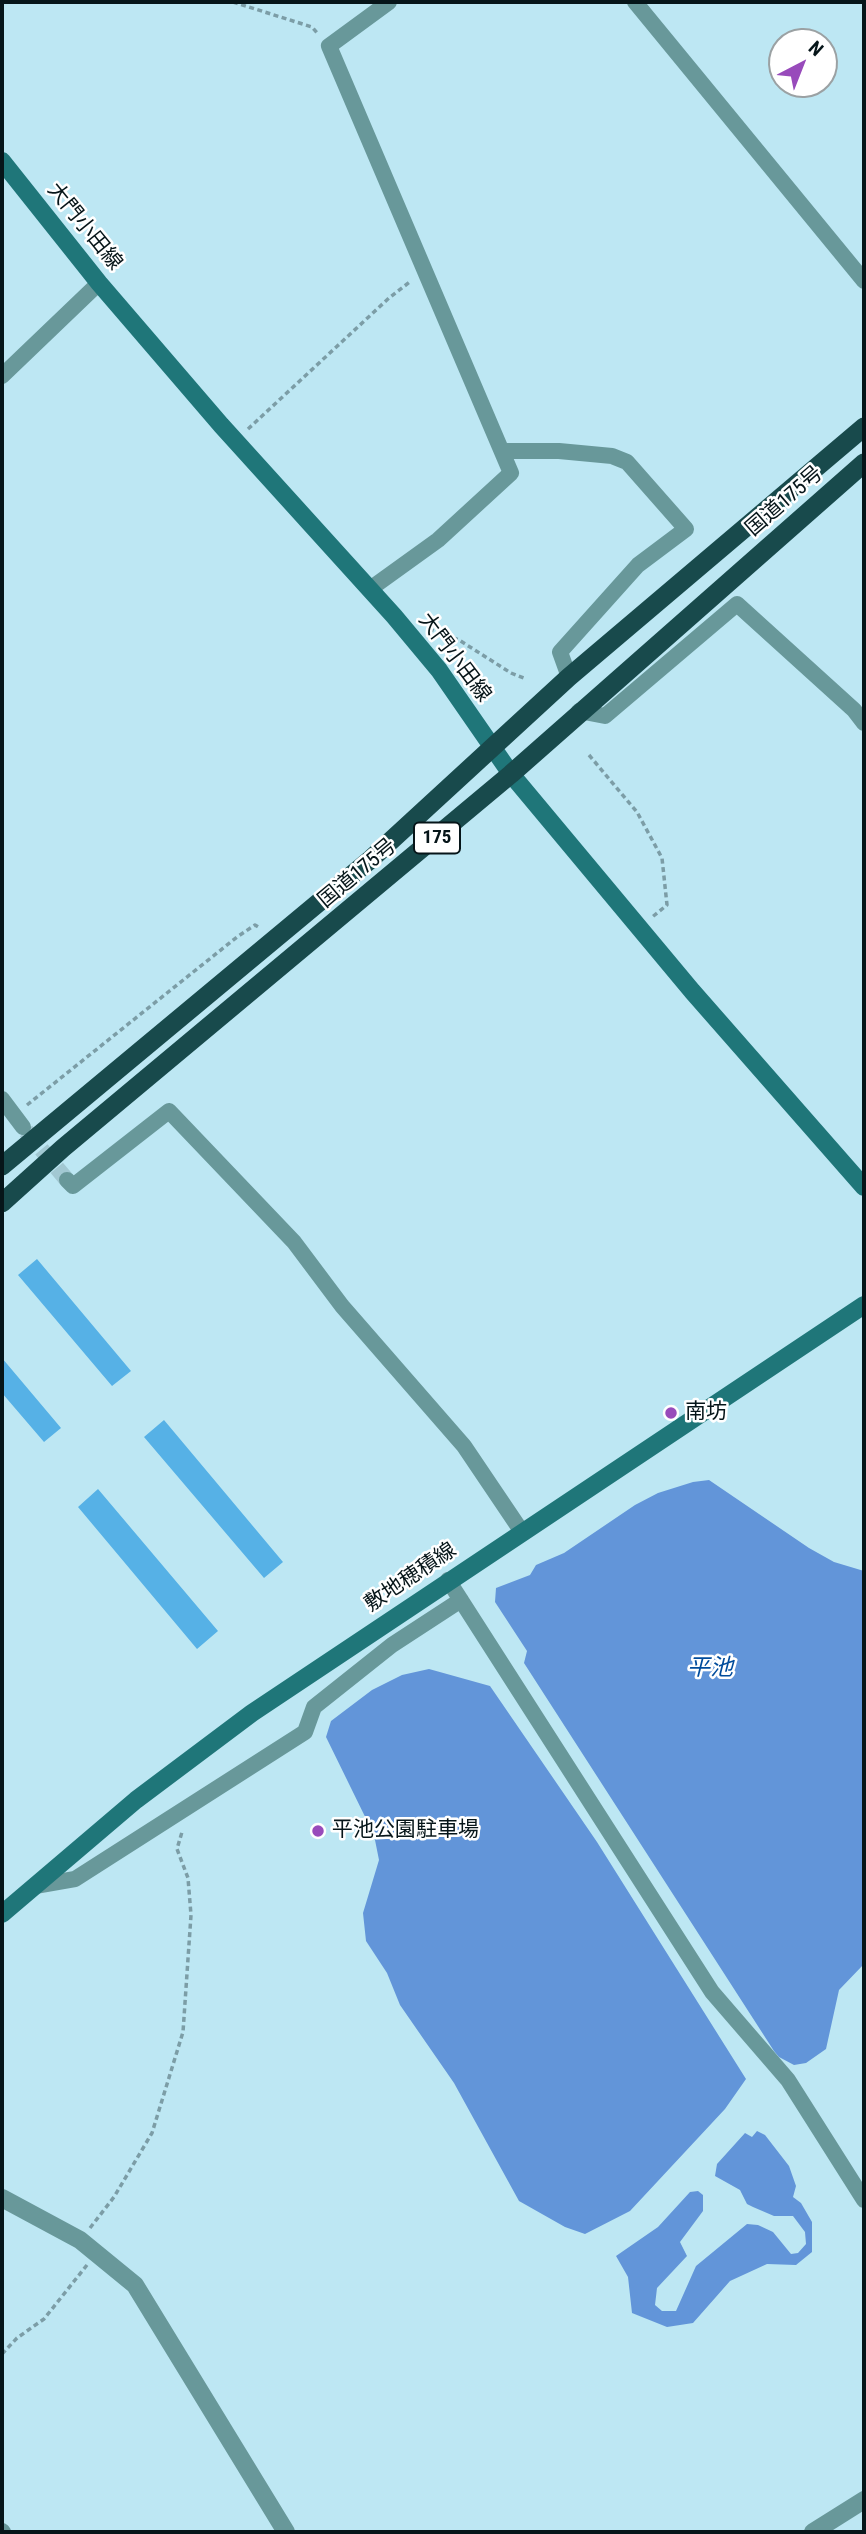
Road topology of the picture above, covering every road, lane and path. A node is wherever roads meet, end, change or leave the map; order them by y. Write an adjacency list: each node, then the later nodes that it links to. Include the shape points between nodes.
1 (233, 2): 4 (path, via 312,27)
2 (389, 2): 4 (street)
3 (635, 2): 7 (street)
4 (329, 46): 6 (street)
5 (2, 161): 8 (main road, 大門小田線)
6 (424, 272): 11 (path, via 389,298); 12 (street)
7 (864, 281)
8 (99, 282): 9 (street); 11 (main road, 大門小田線)
9 (2, 376)
10 (864, 427): 16 (highway, 国道175号 / 175)
11 (236, 440): 14 (main road, 大門小田線)
12 (503, 452): 14 (street, via 511,473 438,540); 16 (street, via 559,451 612,456 627,462 687,529 638,565 560,652)
13 (864, 463): 18 (highway, 国道175号 / 175)
14 (370, 589): 15 (main road, 大門小田線)
15 (394, 616): 17 (path, via 460,640); 20 (main road, 大門小田線, via 439,670)
16 (569, 677): 20 (highway, 国道175号 / 175)
17 (526, 679)
18 (579, 711): 19 (street, via 604,716 737,604); 22 (highway, 国道175号 / 175)
19 (864, 723)
20 (491, 748): 22 (main road, 大門小田線); 24 (highway, 国道175号 / 175, via 371,859)
21 (590, 755): 23 (path, via 637,812 662,859 667,905)
22 (511, 774): 23 (main road, 大門小田線); 30 (highway, 国道175号 / 175)
23 (639, 928): 29 (main road, 大門小田線)
24 (276, 937): 26 (path, via 255,925); 27 (highway, 国道175号 / 175)
25 (2, 1099): 26 (street)
26 (19, 1121)
27 (2, 1166)
28 (67, 1180): 32 (street, via 73,1186 169,1111 294,1242 342,1306 464,1446)
29 (864, 1186)
30 (2, 1203)
31 (864, 1305): 32 (main road, 敷地穂積線)
32 (522, 1532): 33 (main road, 敷地穂積線)
33 (448, 1580): 34 (street); 36 (main road, 敷地穂積線, via 252,1713 136,1800)
34 (461, 1600): 35 (street, via 392,1645 314,1707 305,1732); 39 (street, via 712,1992 788,2080)
35 (190, 1806): 36 (street, via 75,1880); 40 (path, via 177,1849 188,1878 191,1915 183,2032 152,2133 114,2197)
36 (36, 1886): 37 (main road, 敷地穂積線)
37 (2, 1914)
38 (2, 2198): 40 (street)
39 (864, 2200)
40 (80, 2240): 41 (street)
41 (95, 2255): 42 (path, via 44,2319); 44 (street, via 135,2285)
42 (2, 2354)
43 (864, 2500): 45 (street)
44 (286, 2532)
45 (813, 2532)

